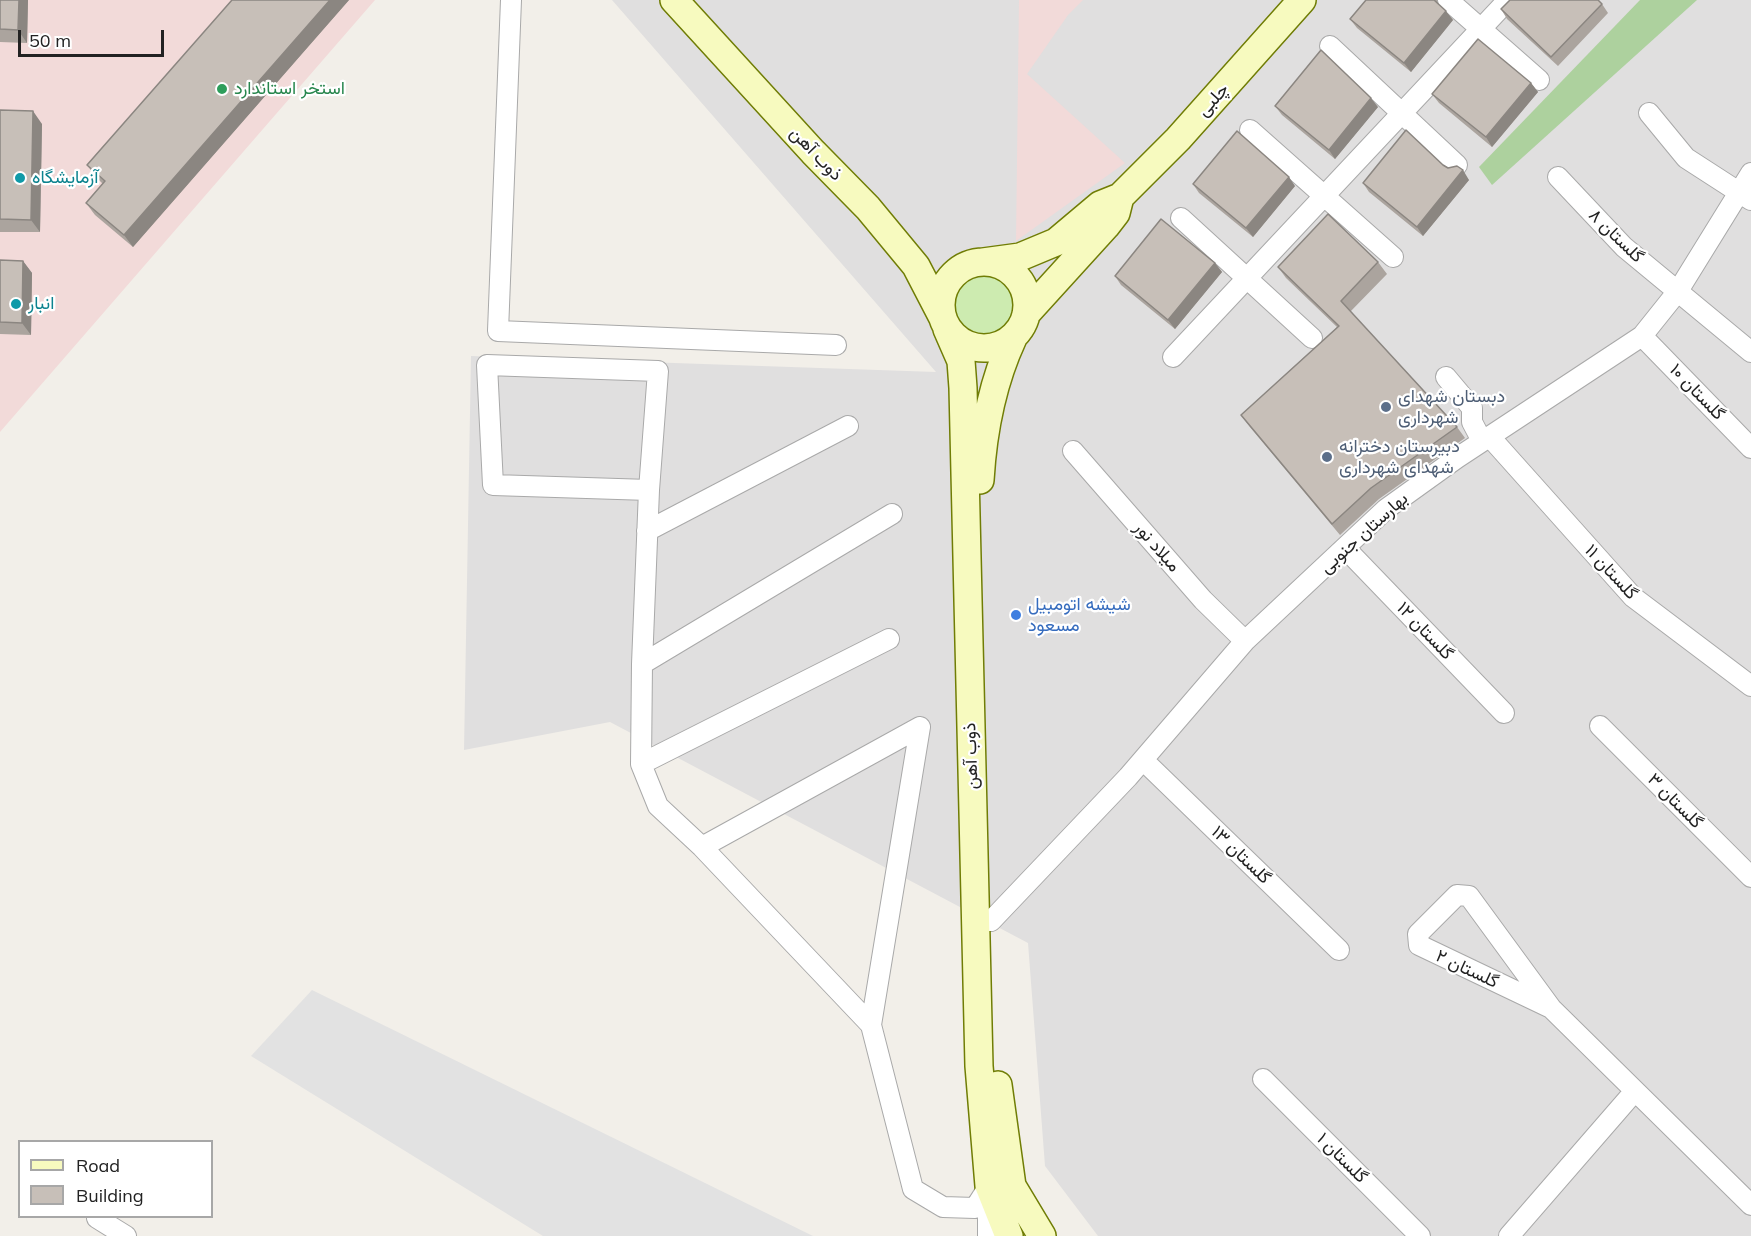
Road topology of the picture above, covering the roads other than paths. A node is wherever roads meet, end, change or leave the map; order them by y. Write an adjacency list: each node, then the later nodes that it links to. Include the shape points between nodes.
1 (511, 0): 28 (street, via 498,331)
2 (674, 0): 24 (main road, ذوب آهن, via 868,208 916,266)
3 (1302, 0): 16 (main road, چلبی, via 1178,139)
4 (1448, 0): 6 (street)
5 (1508, 0): 6 (street)
6 (1480, 30): 8 (street); 9 (street)
7 (1330, 46): 9 (street)
8 (1539, 80)
9 (1402, 112): 12 (street); 15 (street)
10 (1649, 113): 17 (street, via 1686,158)
11 (1250, 130): 15 (street)
12 (1457, 165)
13 (1751, 173): 17 (street, بهارستان جنوبی)
14 (1558, 177): 22 (street, گلستان ۸, via 1624,247)
15 (1325, 195): 19 (street); 21 (street)
16 (1120, 196): 20 (main road, via 1100,205 1056,242 1020,257); 23 (main road, via 1116,213 1106,226)
17 (1744, 196): 22 (street, بهارستان جنوبی)
18 (1181, 218): 21 (street)
19 (1393, 257)
20 (983, 262): 23 (main road, via 996,264 1017,278 1025,295); 24 (main road, via 960,269 950,279 940,304)
21 (1247, 278): 27 (street); 30 (street)
22 (1678, 291): 25 (street, بهارستان جنوبی); 29 (street, گلستان ۸)
23 (1026, 314): 26 (main road)
24 (945, 323): 26 (main road, via 966,345 979,348 992,348); 50 (main road, ذوب آهن, via 961,361 963,388)
25 (1642, 336): 33 (street, بهارستان جنوبی); 34 (street, گلستان ۱۰)
26 (1013, 338): 50 (main road, ذوب آهن, via 1001,363 988,412 979,492)
27 (1312, 338)
28 (836, 345)
29 (1751, 352)
30 (1173, 357)
31 (1446, 377): 33 (street, via 1472,408 1472,422)
32 (848, 426): 38 (street)
33 (1486, 439): 39 (street, بهارستان جنوبی, via 1386,509); 43 (street, گلستان ۱۱, via 1633,597)
34 (1751, 448)
35 (1073, 450): 41 (street, میلاد نور, via 1203,600)
36 (649, 490): 36 (street, via 493,485 487,365 658,371); 38 (street)
37 (892, 514): 42 (street)
38 (648, 531): 42 (street)
39 (1346, 549): 41 (street, بهارستان جنوبی); 44 (street, گلستان ۱۲)
40 (889, 639): 47 (street)
41 (1245, 641): 46 (street, بهارستان جنوبی)
42 (642, 664): 47 (street)
43 (1751, 686)
44 (1504, 712)
45 (1600, 726): 49 (street, گلستان ۳)
46 (1143, 760): 50 (street, بهارستان جنوبی); 51 (street, گلستان ۱۳)
47 (641, 764): 48 (street, via 658,806)
48 (702, 847): 53 (street); 53 (street, via 920,727)
49 (1751, 877)
50 (983, 921): 56 (main road, ذوب آهن, via 979,1066)
51 (1339, 950)
52 (1551, 1008): 52 (street, گلستان ۲, via 1469,896 1457,895 1418,934 1419,945); 55 (street, گلستان ۲)
53 (871, 1024): 56 (street, via 913,1189 943,1207 975,1208)
54 (1263, 1079): 63 (street, گلستان ۱)
55 (1634, 1092): 57 (street, گلستان ۲); 64 (street)
56 (1000, 1186): 60 (street); 61 (main road); 62 (main road)
57 (1751, 1205)
58 (97, 1218): 59 (street)
59 (126, 1236)
60 (988, 1236)
61 (1009, 1236)
62 (1042, 1236)
63 (1420, 1236)
64 (1509, 1236)

